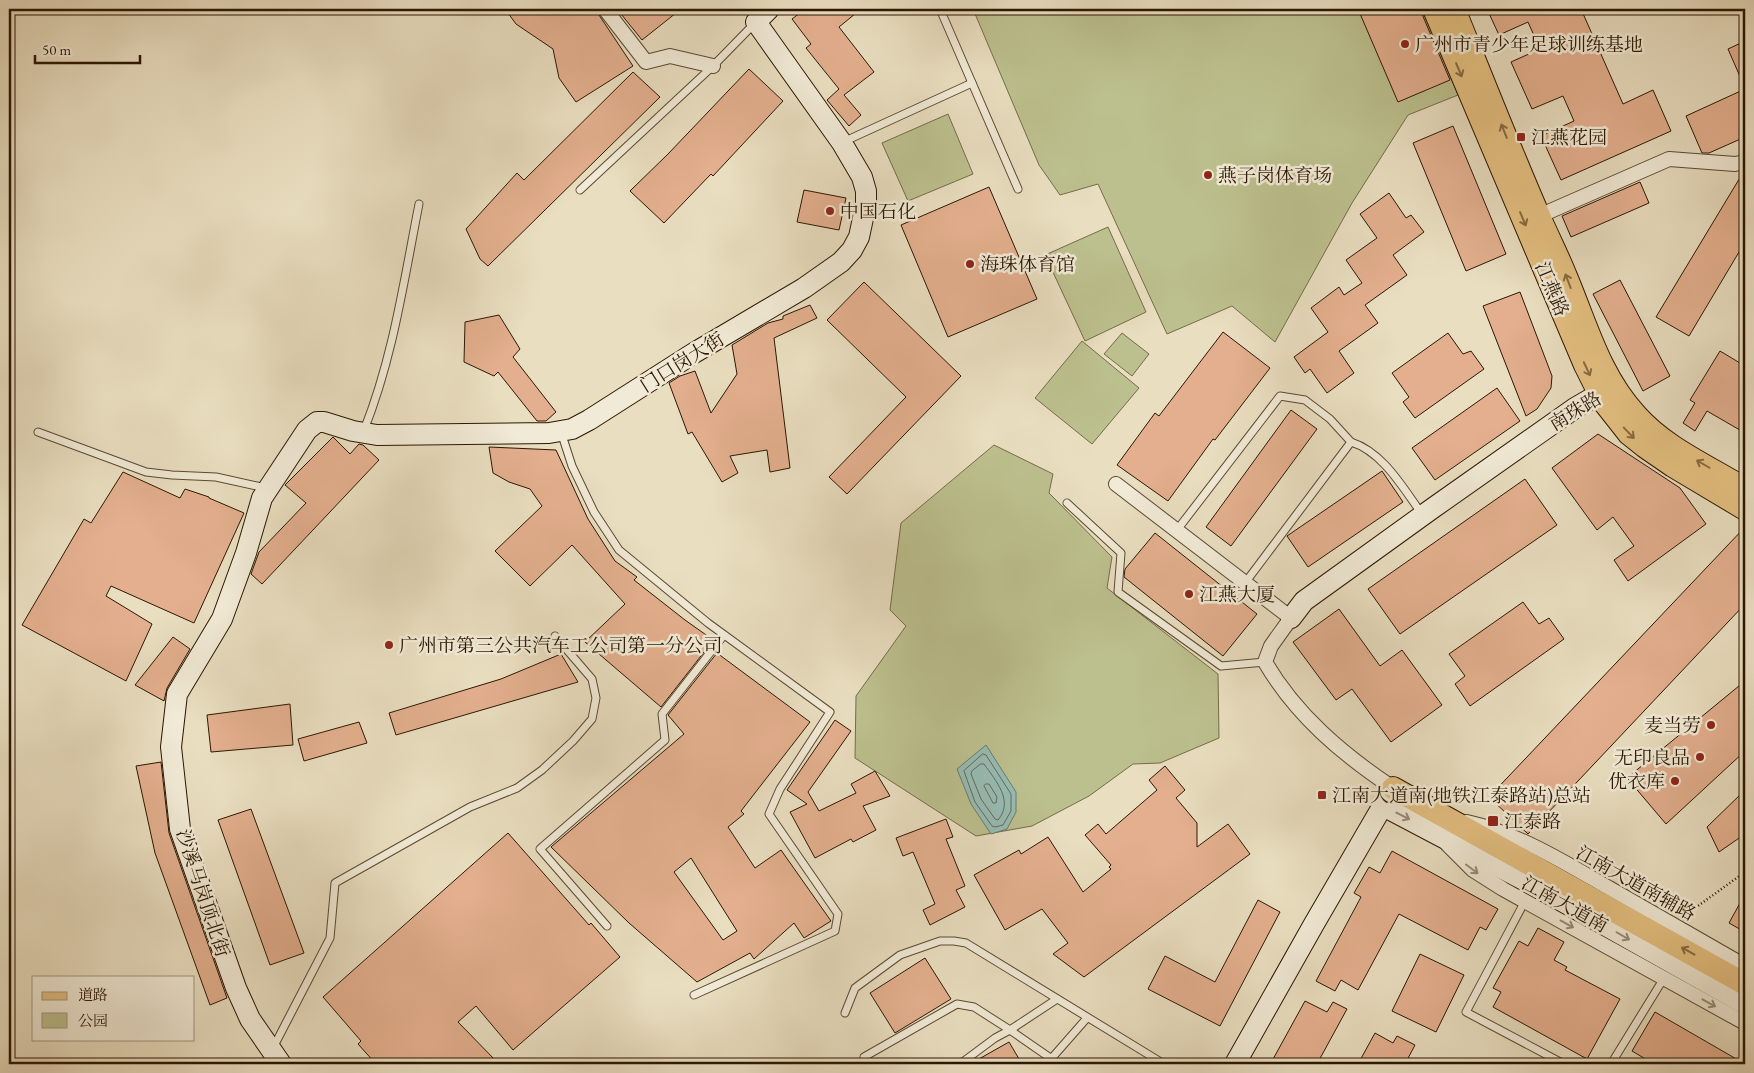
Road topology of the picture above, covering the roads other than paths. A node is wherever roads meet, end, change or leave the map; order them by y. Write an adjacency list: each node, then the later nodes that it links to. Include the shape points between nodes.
1 (606, 9): 6 (street, via 646,62 670,56)
2 (940, 9): 7 (lane)
3 (1434, 9): 14 (main road, 江燕路, one-way to 14, via 1546,274)
4 (1454, 9): 13 (main road, 江燕路, one-way to 4)
5 (762, 16): 6 (lane); 8 (street, 门口岗大街)
6 (713, 66): 11 (lane)
7 (972, 83): 8 (lane); 10 (lane)
8 (842, 142): 16 (street, 门口岗大街, via 862,177 866,204 859,237 841,262 589,420)
9 (1745, 162): 13 (street, via 1669,159)
10 (1018, 189)
11 (580, 190)
12 (419, 204): 17 (lane, via 390,346)
13 (1539, 216): 14 (main road, 江燕路, one-way to 13, via 1607,375)
14 (1606, 395): 21 (main road, 江燕路, one-way to 14, via 1672,446 1636,415); 23 (main road, 江燕路, one-way to 23, via 1629,434 1680,470); 24 (street, 南珠路, via 1576,408); 27 (street, 南珠路, via 1312,608)
15 (38, 432): 20 (lane, via 146,472 216,477)
16 (561, 432): 17 (street, 门口岗大街, via 405,436); 28 (lane, via 572,466 591,505 619,550)
17 (363, 433): 20 (street, 门口岗大街, via 317,422 307,430)
18 (1351, 442): 24 (lane, via 1364,446 1386,466); 25 (lane, via 1330,419 1305,400 1280,396); 26 (lane)
19 (1116, 484): 25 (street)
20 (269, 488): 45 (street, 沙溪马岗顶北街, via 262,498 222,619 177,694 171,747 180,829 236,988 250,1019)
21 (1745, 489)
22 (1067, 503): 30 (lane, via 1121,553 1118,592 1222,666)
23 (1745, 509)
24 (1423, 514): 27 (street, 南珠路, via 1304,601)
25 (1176, 530): 26 (street)
26 (1245, 582): 27 (street)
27 (1291, 618): 30 (street, via 1270,646)
28 (724, 635): 34 (lane, via 662,714 665,740 540,849); 38 (lane, via 830,712 780,789 769,814 838,914 835,931)
29 (554, 636): 45 (lane, via 592,679 596,698 592,719 542,770 518,788 470,807 335,883 330,938)
30 (1265, 662): 31 (street, via 1285,694)
31 (1388, 797): 32 (main road, 江南大道南); 51 (street)
32 (1444, 827): 33 (main road, 江南大道南); 33 (street, 江南大道南辅路, one-way to 33, via 1473,870)
33 (1539, 879): 35 (street, 江南大道南辅路, via 1672,924); 36 (street, 江南大道南辅路, one-way to 36); 37 (main road, 江南大道南, one-way to 33); 40 (street, 江南大道南, one-way to 40); 52 (lane, via 1466,1012)
34 (607, 926)
35 (1745, 966)
36 (1664, 978): 43 (street, 江南大道南辅路, one-way to 43); 53 (lane)
37 (1745, 984)
38 (694, 995)
39 (1057, 999): 41 (lane, via 966,943 940,941 900,955 854,988); 42 (lane); 44 (lane)
40 (1745, 1004)
41 (845, 1013)
42 (1087, 1018): 47 (lane); 50 (lane)
43 (1745, 1023)
44 (1010, 1030): 46 (lane, via 974,1007 957,1004); 47 (lane); 48 (lane)
45 (277, 1057)
46 (864, 1057)
47 (1051, 1058): 49 (lane)
48 (960, 1064)
49 (1059, 1064)
50 (1164, 1064)
51 (1236, 1064)
52 (1564, 1064)
53 (1610, 1064)

